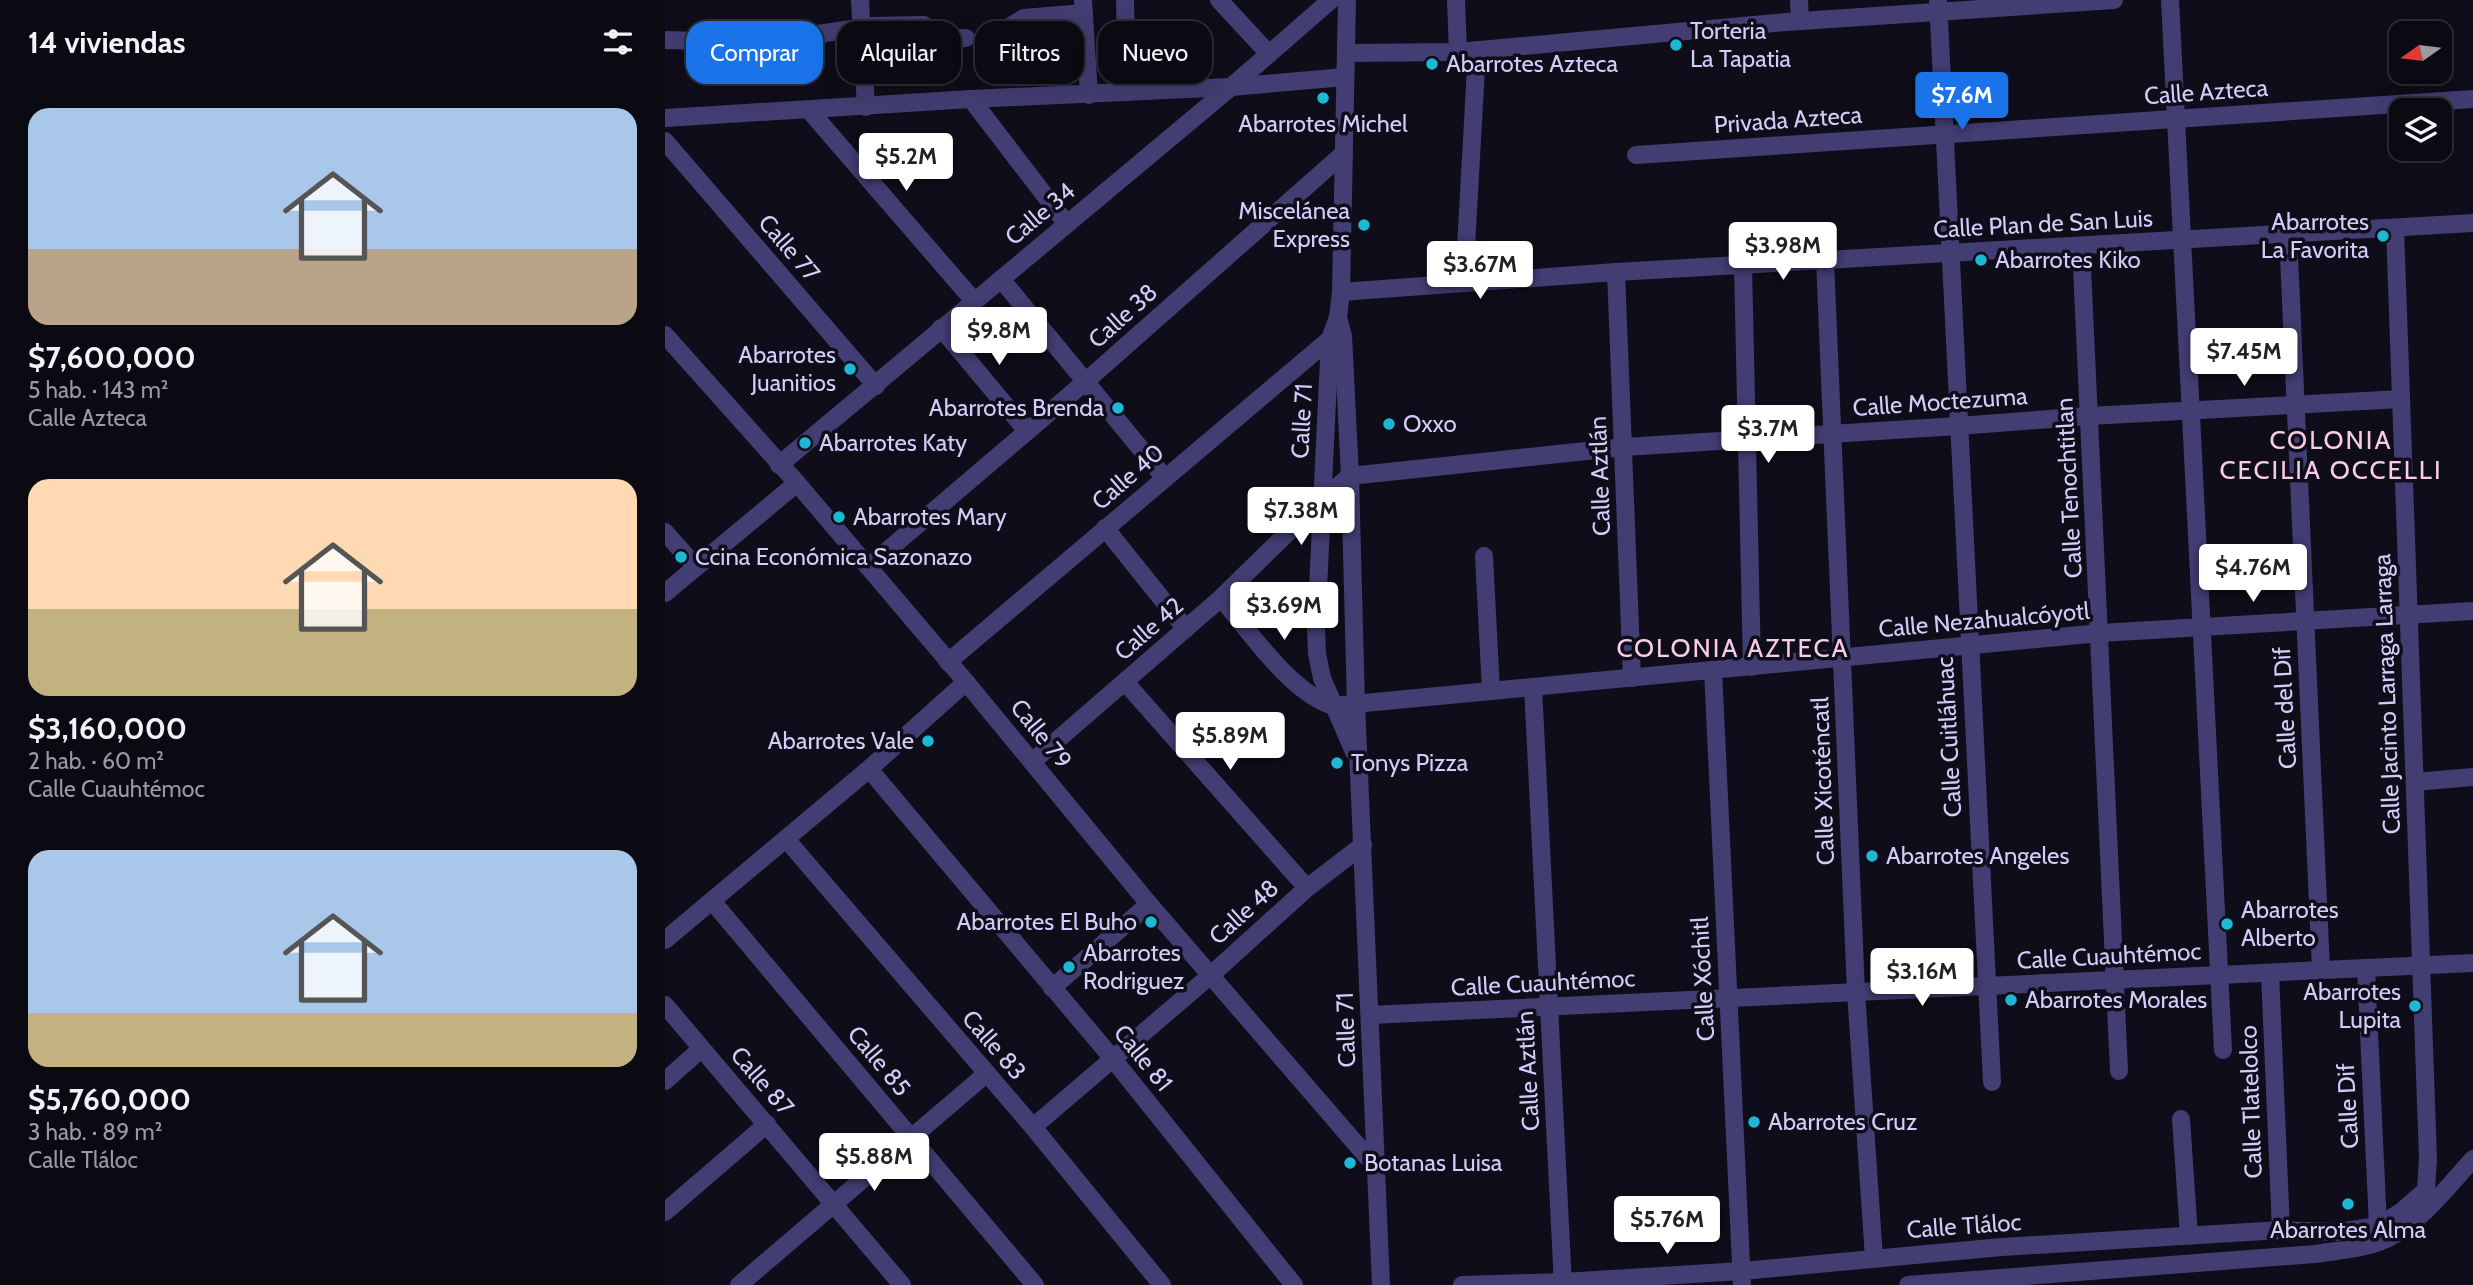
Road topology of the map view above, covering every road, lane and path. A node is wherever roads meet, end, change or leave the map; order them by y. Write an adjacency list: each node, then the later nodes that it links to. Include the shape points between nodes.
1 (860, 0): 12 (street)
2 (1125, 0): 26 (street)
3 (1219, 0): 22 (street)
4 (1331, 0): 22 (street, Calle 34)
5 (1347, 0): 21 (street, Calle 71)
6 (1456, 0): 20 (street)
7 (1799, 0): 14 (street)
8 (2114, 0): 10 (street)
9 (2171, 0): 33 (street)
10 (1938, 6): 14 (street); 34 (street, Calle Cuitláhuac)
11 (1084, 7): 13 (street); 27 (street)
12 (862, 21)
13 (1019, 21)
14 (1800, 21): 19 (street)
15 (961, 37): 16 (street)
16 (966, 37)
17 (665, 40): 18 (street)
18 (686, 41)
19 (1477, 50): 20 (street); 49 (street)
20 (1458, 52): 21 (street)
21 (1346, 53): 23 (street, Calle 71)
22 (1269, 54): 25 (street, Calle 34)
23 (1345, 77): 25 (street); 36 (street, Calle 71)
24 (865, 84): 30 (street)
25 (1231, 87): 26 (street); 38 (street, Calle 34)
26 (1127, 92): 27 (street)
27 (1089, 94): 28 (street)
28 (971, 99): 30 (street); 38 (street)
29 (2473, 99): 33 (street, Calle Azteca)
30 (866, 107): 31 (street)
31 (809, 110): 32 (street); 51 (street)
32 (665, 118)
33 (2176, 118): 34 (street, Calle Azteca); 42 (street)
34 (1943, 133): 37 (street, Privada Azteca); 44 (street, Calle Cuitláhuac)
35 (665, 141): 56 (street, Calle 77)
36 (1343, 153): 50 (street, Calle 71); 55 (street, Calle 38)
37 (1636, 155)
38 (1066, 223): 48 (street, Calle 34)
39 (2473, 223): 40 (street, Calle Plan de San Luis)
40 (2395, 228): 41 (street, Calle Plan de San Luis); 57 (street, Calle Jacinto Larraga Larraga)
41 (2288, 234): 42 (street, Calle Plan de San Luis); 58 (street, Calle del Dif)
42 (2183, 240): 43 (street, Calle Plan de San Luis); 59 (street)
43 (2081, 246): 44 (street, Calle Plan de San Luis); 60 (street, Calle Tenochtitlan)
44 (1949, 253): 45 (street, Calle Plan de San Luis); 61 (street, Calle Cuitláhuac)
45 (1825, 260): 46 (street, Calle Plan de San Luis); 63 (street, Calle Xicoténcatl)
46 (1743, 265): 47 (street, Calle Plan de San Luis); 64 (street)
47 (1616, 272): 49 (street, Calle Plan de San Luis); 65 (street, Calle Aztlán)
48 (1000, 279): 51 (street, Calle 34); 55 (street)
49 (1464, 283): 50 (street, Calle Plan de San Luis)
50 (1341, 292): 54 (street, Calle 71)
51 (974, 301): 52 (street, Calle 34)
52 (941, 328): 56 (street, Calle 34); 62 (street)
53 (665, 335): 66 (street, Calle 79)
54 (1336, 338): 67 (street, Calle 71); 68 (street, Calle 40); 70 (street, Calle 71)
55 (1085, 383): 62 (street, Calle 38); 68 (street)
56 (876, 386): 66 (street, Calle 34)
57 (2401, 398): 58 (street, Calle Moctezuma); 79 (street, Calle Jacinto Larraga Larraga)
58 (2295, 404): 59 (street, Calle Moctezuma); 80 (street, Calle del Dif)
59 (2191, 411): 60 (street, Calle Moctezuma); 81 (street)
60 (2089, 416): 61 (street, Calle Moctezuma); 83 (street, Calle Tenochtitlan)
61 (1958, 426): 63 (street, Calle Moctezuma); 84 (street, Calle Cuitláhuac)
62 (1027, 431): 75 (street, Calle 38)
63 (1832, 434): 64 (street, Calle Moctezuma); 85 (street, Calle Xicoténcatl)
64 (1748, 440): 65 (street, Calle Moctezuma); 87 (street)
65 (1624, 447): 67 (street, Calle Moctezuma); 89 (street, Calle Aztlán)
66 (779, 465): 69 (street, Calle 79)
67 (1350, 475): 70 (street); 94 (street, Calle 71)
68 (1164, 477): 71 (street, Calle 40)
69 (797, 483): 74 (street); 75 (street, Calle 79)
70 (1323, 498): 77 (street, Calle 42); 95 (street, Calle 71, via 1317,654)
71 (1105, 528): 82 (street); 86 (street, Calle 40)
72 (665, 532): 74 (street)
73 (1484, 556): 93 (street)
74 (696, 567): 76 (street)
75 (868, 567): 86 (street, Calle 79)
76 (665, 593)
77 (1221, 598): 82 (street, Calle 42); 95 (street, via 1293,681 1318,701)
78 (2473, 611): 79 (street, Calle Nezahualcóyotl)
79 (2409, 615): 80 (street, Calle Nezahualcóyotl); 100 (street, Calle Jacinto Larraga Larraga)
80 (2306, 620): 81 (street, Calle Nezahualcóyotl); 110 (street, Calle del Dif)
81 (2202, 626): 83 (street, Calle Nezahualcóyotl); 113 (street)
82 (1186, 629): 91 (street, Calle 42)
83 (2100, 634): 84 (street, Calle Nezahualcóyotl); 114 (street, Calle Tenochtitlan)
84 (1969, 646): 85 (street, Calle Nezahualcóyotl); 115 (street, Calle Cuitláhuac)
85 (1842, 658): 87 (street, Calle Nezahualcóyotl); 117 (street, Calle Xicoténcatl)
86 (948, 662): 90 (street, Calle 79)
87 (1752, 667): 88 (street, Calle Nezahualcóyotl)
88 (1713, 670): 89 (street, Calle Nezahualcóyotl); 118 (street, Calle Xóchitl)
89 (1632, 678): 92 (street, Calle Nezahualcóyotl)
90 (967, 682): 96 (street, Calle 79); 97 (street)
91 (1125, 682): 96 (street, Calle 42); 103 (street)
92 (1533, 687): 93 (street, Calle Nezahualcóyotl); 120 (street, Calle Aztlán)
93 (1491, 691): 94 (street, Calle Nezahualcóyotl)
94 (1356, 704): 95 (street, Calle Nezahualcóyotl); 98 (street, Calle 71)
95 (1333, 706): 98 (street, Calle 71)
96 (1032, 762): 105 (street, Calle 79)
97 (869, 769): 101 (street); 116 (street, Calle 81)
98 (1360, 772): 102 (street, Calle 71)
99 (2473, 777): 100 (street)
100 (2414, 782): 108 (street, Calle Jacinto Larraga Larraga)
101 (786, 839): 104 (street); 126 (street, Calle 83)
102 (1363, 845): 103 (street, Calle 48); 121 (street, Calle 71)
103 (1307, 888): 112 (street, Calle 48)
104 (712, 901): 106 (street); 132 (street, Calle 85)
105 (1149, 904): 112 (street, Calle 79); 116 (street)
106 (665, 940)
107 (2473, 963): 108 (street, Calle Cuauhtémoc)
108 (2421, 965): 109 (street, Calle Cuauhtémoc); 133 (street, Calle Jacinto Larraga Larraga)
109 (2366, 968): 110 (street, Calle Cuauhtémoc); 139 (street, Calle Dif)
110 (2321, 970): 111 (street, Calle Cuauhtémoc)
111 (2270, 972): 113 (street, Calle Cuauhtémoc); 138 (street, Calle Tlatelolco)
112 (1211, 975): 124 (street, Calle 48); 135 (street, Calle 79)
113 (2220, 975): 114 (street, Calle Cuauhtémoc); 123 (street)
114 (2116, 980): 115 (street, Calle Cuauhtémoc); 125 (street, Calle Tenochtitlan)
115 (1987, 986): 117 (street, Calle Cuauhtémoc); 128 (street, Calle Cuitláhuac)
116 (1052, 988): 124 (street, Calle 81)
117 (1856, 992): 118 (street, Calle Cuauhtémoc); 143 (street, Calle Xicoténcatl)
118 (1729, 998): 120 (street, Calle Cuauhtémoc); 146 (street, Calle Xóchitl)
119 (665, 1005): 122 (street, Calle 87)
120 (1549, 1007): 121 (street, Calle Cuauhtémoc); 147 (street, Calle Aztlán)
121 (1370, 1015): 135 (street, Calle 71)
122 (701, 1049): 127 (street); 130 (street, Calle 87)
123 (2223, 1050)
124 (1113, 1059): 131 (street, Calle 48); 152 (street, Calle 81)
125 (2119, 1071)
126 (986, 1074): 131 (street, Calle 83); 132 (street)
127 (665, 1081)
128 (1992, 1082)
129 (2181, 1119): 140 (street)
130 (767, 1124): 136 (street, Calle 87); 137 (street)
131 (1033, 1127): 151 (street, Calle 83)
132 (911, 1137): 136 (street); 150 (street, Calle 85)
133 (2428, 1159): 139 (street, Calle Tláloc, via 2426,1190)
134 (2473, 1159): 139 (street, Calle Tláloc, via 2417,1219)
135 (1376, 1167): 153 (street, Calle 71)
136 (833, 1203): 148 (street, Calle 87); 149 (street)
137 (665, 1212)
138 (2281, 1230): 139 (street, Calle Tláloc); 140 (street, Calle Tláloc)
139 (2384, 1232): 144 (street, Calle Tláloc, via 2371,1244 2315,1254)
140 (2189, 1236): 141 (street, Calle Tláloc)
141 (2115, 1241): 142 (street, Calle Tláloc); 144 (street)
142 (2002, 1247): 143 (street, Calle Tláloc); 145 (street)
143 (1874, 1258): 146 (street, Calle Tláloc)
144 (2117, 1269): 145 (street, Calle Tláloc)
145 (2005, 1277): 155 (street, Calle Tláloc)
146 (1742, 1278): 147 (street, Calle Tláloc)
147 (1563, 1283): 154 (street, Calle Tláloc)
148 (898, 1284)
149 (739, 1285)
150 (1035, 1285)
151 (1162, 1285)
152 (1294, 1285)
153 (1381, 1285)
154 (1462, 1285)
155 (1908, 1285)

